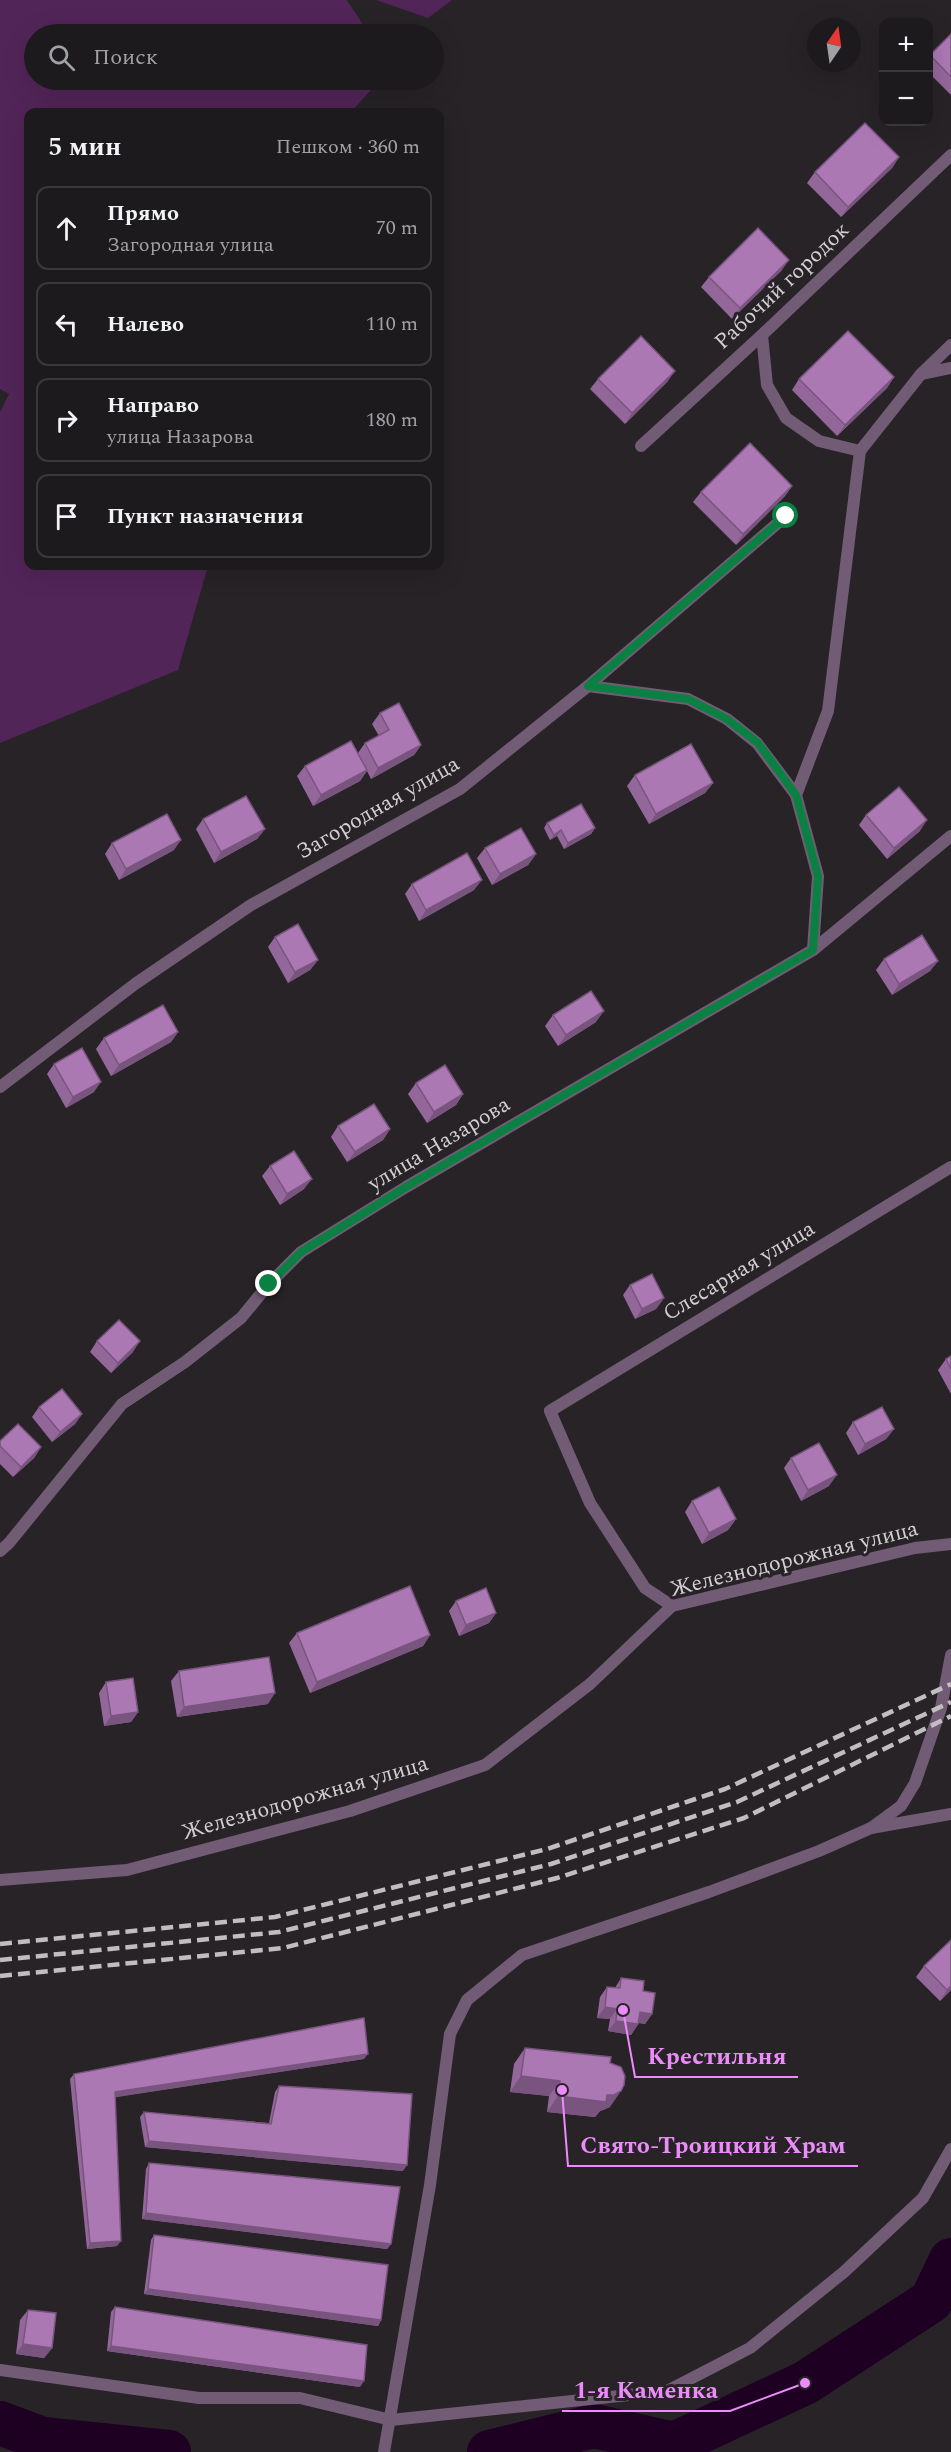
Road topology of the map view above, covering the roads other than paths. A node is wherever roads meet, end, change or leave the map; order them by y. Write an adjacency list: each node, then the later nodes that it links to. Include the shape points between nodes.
1 (951, 154): 2 (street, Рабочий городок)
2 (762, 336): 6 (street, Рабочий городок); 7 (street, via 767,385 786,418 819,441)
3 (951, 345): 5 (street)
4 (951, 369): 5 (street)
5 (921, 374): 7 (street)
6 (641, 447)
7 (860, 451): 10 (street, via 828,711)
8 (786, 516): 9 (street, Загородная улица)
9 (588, 686): 10 (street, via 688,699 727,719 758,743); 13 (street, Загородная улица, via 460,789 251,905 135,984)
10 (796, 795): 12 (street, via 818,876)
11 (951, 836): 12 (street, улица Назарова)
12 (813, 950): 16 (street, улица Назарова, via 301,1252 241,1318 122,1404)
13 (0, 1087)
14 (951, 1167): 17 (street, Слесарная улица, via 550,1411 590,1503 645,1588)
15 (951, 1544): 17 (street, Железнодорожная улица, via 915,1548)
16 (0, 1551)
17 (672, 1606): 21 (street, Железнодорожная улица, via 590,1684 485,1766 350,1811 128,1870)
18 (951, 1655): 20 (street, via 941,1708 915,1783 901,1806)
19 (951, 1814): 20 (street)
20 (871, 1828): 24 (street, via 709,1892 522,1954 467,2000 450,2034 430,2185)
21 (0, 1880)
22 (951, 2149): 24 (street, via 923,2198 844,2272 750,2348 667,2391)
23 (0, 2370): 24 (street, via 200,2398 300,2398)
24 (391, 2420): 25 (street)
25 (384, 2452)

